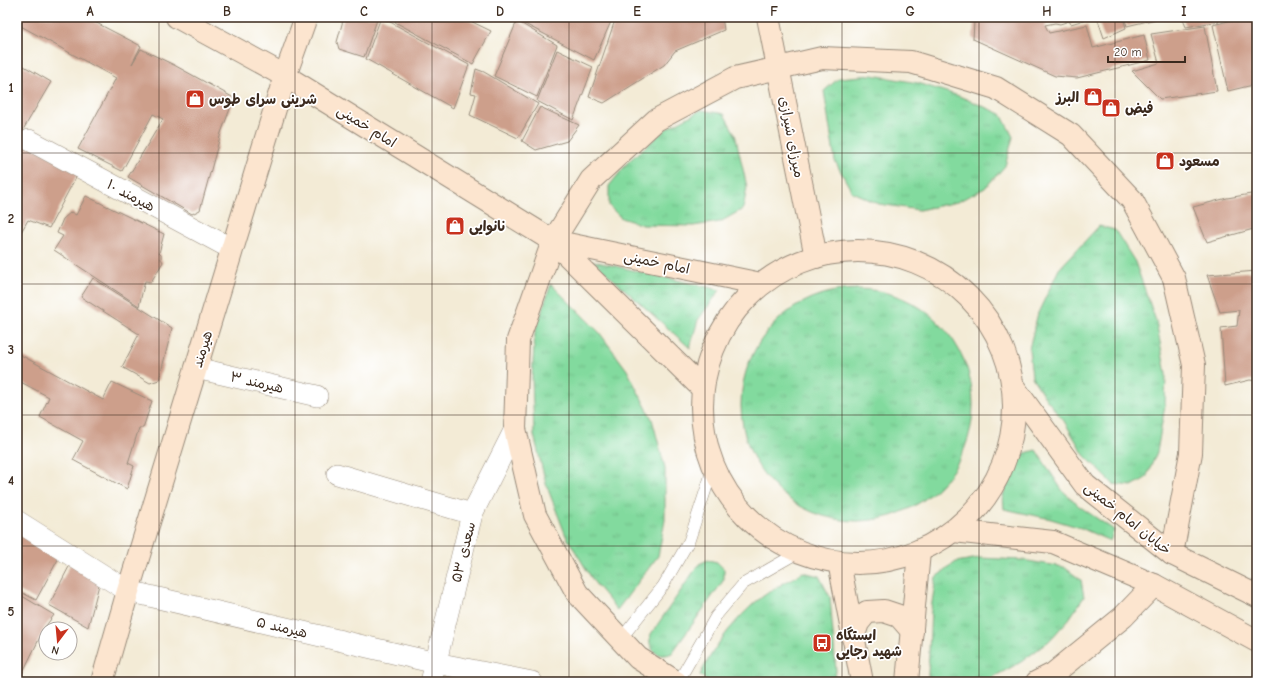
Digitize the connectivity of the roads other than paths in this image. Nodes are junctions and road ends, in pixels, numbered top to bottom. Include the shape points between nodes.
1 (177, 17) edge
2 (306, 17) edge
3 (768, 17) edge
4 (779, 68) junction
5 (285, 76) junction
6 (29, 140) dead end
7 (553, 241) junction
8 (232, 249) junction
9 (816, 257) junction
10 (761, 284) junction
11 (196, 368) junction
12 (1013, 386) junction
13 (702, 388) junction
14 (317, 396) dead end
15 (515, 429) junction
16 (713, 468) junction
17 (337, 474) dead end
18 (472, 514) junction
19 (17, 521) edge
20 (954, 531) junction
21 (799, 552) junction
22 (919, 552) junction
23 (1172, 554) junction
24 (839, 562) junction
25 (1154, 585) junction
26 (128, 591) junction
27 (1257, 596) edge
28 (912, 631) junction
29 (853, 638) junction
30 (620, 640) junction
31 (1257, 641) edge
32 (433, 672) edge
33 (102, 682) edge
34 (532, 682) edge
35 (677, 682) edge
36 (862, 682) edge
37 (907, 682) edge
38 (1037, 682) edge

1 - 5 main road, امام خمینی
2 - 5 main road, هیرمند
3 - 4 main road, میرزای شیرازی
4 - 7 main road via 735,78 656,120 591,180
4 - 9 main road, میرزای شیرازی
4 - 23 main road via 822,58 910,62 996,88 1071,135 1132,200 1174,278 1194,365 1191,454
5 - 7 main road, امام خمینی
5 - 8 main road, هیرمند
6 - 8 street, هیرمند ۱۰
7 - 10 main road, امام خمینی
7 - 13 main road, امام خمینی
7 - 15 main road via 518,340
8 - 11 main road, هیرمند
9 - 10 main road via 787,268
9 - 12 main road via 850,251 884,254 917,263 952,283 981,312 999,341
10 - 13 main road via 733,313 712,348
11 - 14 street, هیرمند ۳
11 - 26 main road, هیرمند
12 - 20 main road via 1014,427 1003,467 983,502
12 - 23 main road, خیابان امام خمینی via 1085,485
13 - 16 main road via 702,429
15 - 18 street, سعدی ۵۳
15 - 30 main road via 535,515 577,593
16 - 21 main road via 734,503 763,532
16 - 30 lane via 689,541 663,586
17 - 18 street
18 - 32 street, سعدی ۵۳
19 - 26 street, هیرمند ۵
20 - 22 main road
20 - 25 main road via 1053,542
21 - 24 main road
21 - 35 lane via 743,584 716,616
22 - 24 main road via 880,562
22 - 28 main road
23 - 27 main road, خیابان امام خمینی
24 - 29 main road
25 - 31 main road
25 - 38 main road via 1123,617 1053,674
26 - 32 street, هیرمند ۵
26 - 33 main road, هیرمند
28 - 29 main road via 899,616 884,611 867,612 858,623
28 - 37 main road
29 - 36 main road
30 - 35 main road via 638,658
32 - 34 street, هیرمند ۵

